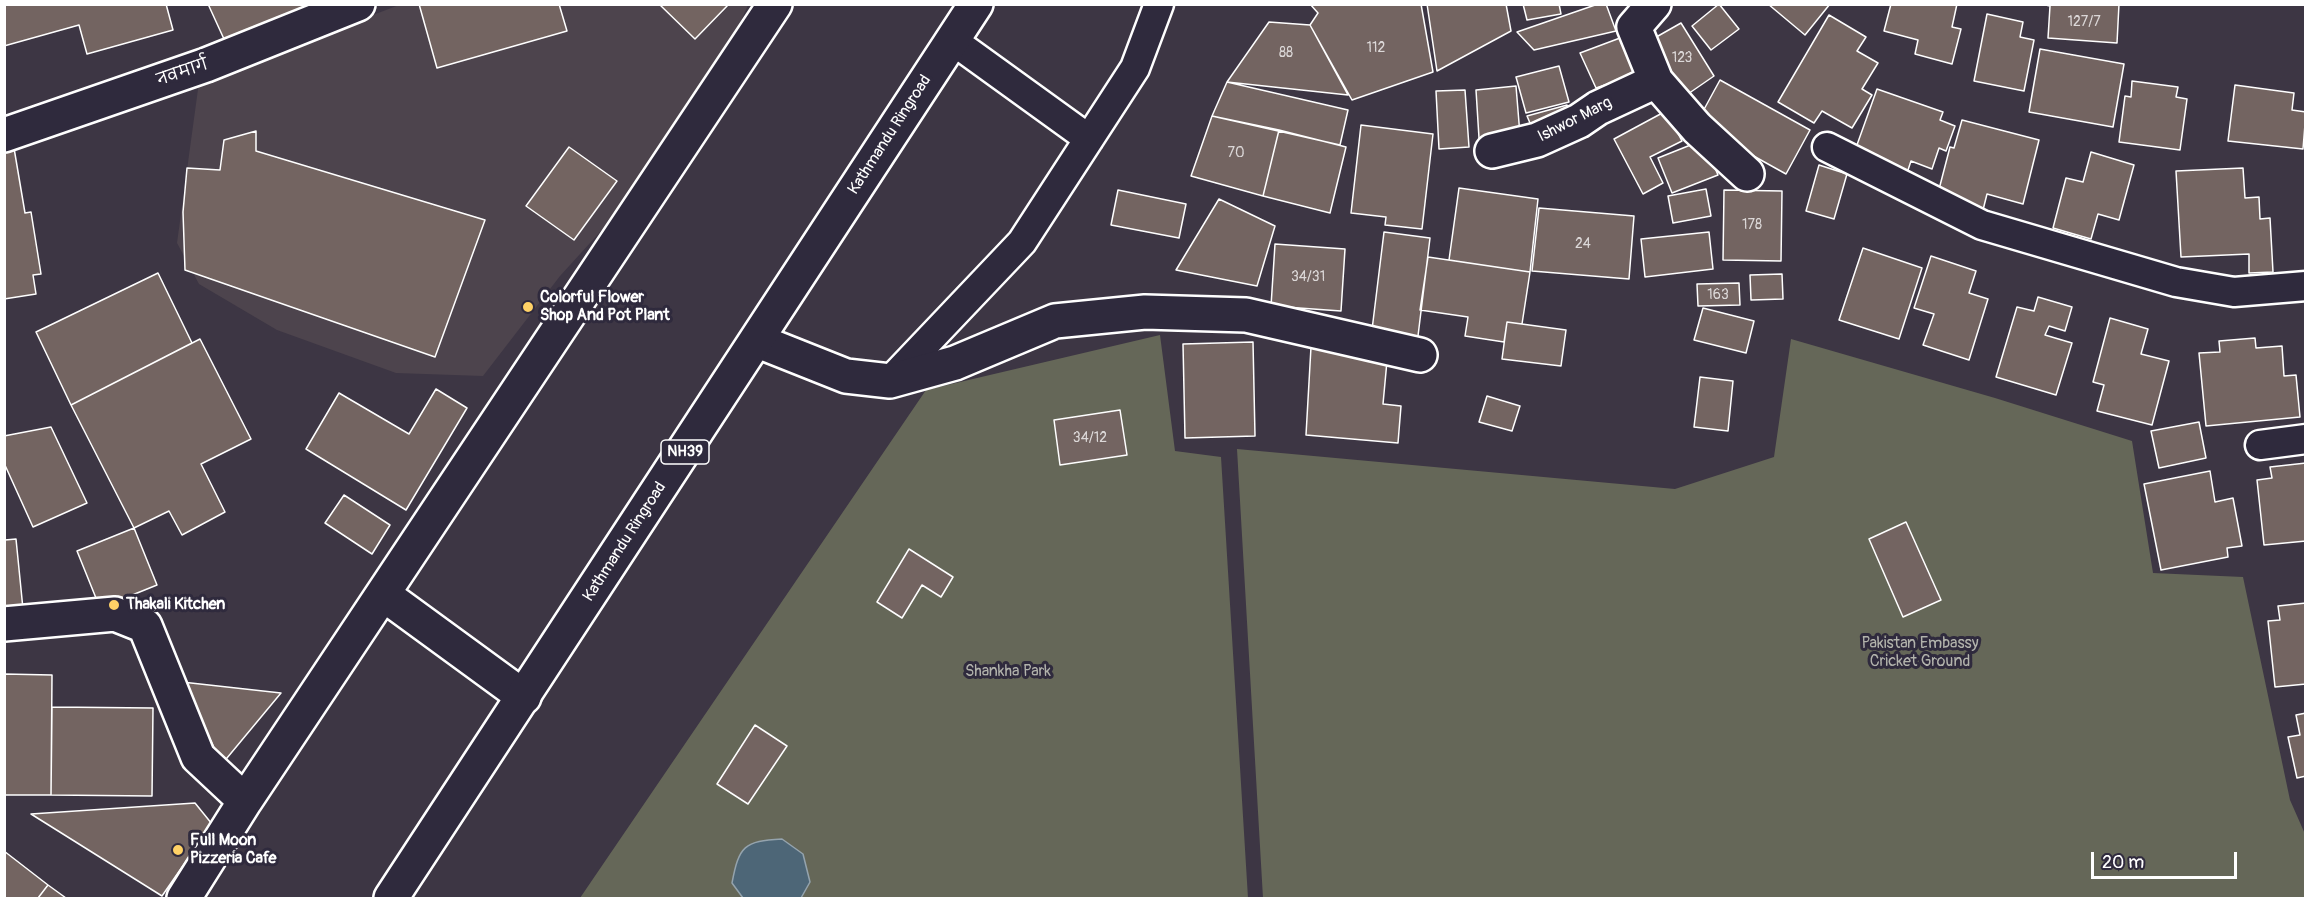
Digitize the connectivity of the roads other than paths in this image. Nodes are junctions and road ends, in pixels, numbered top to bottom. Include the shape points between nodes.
1 (358, 4) edge
2 (775, 4) edge
3 (976, 4) edge
4 (1159, 4) edge
5 (1654, 4) edge
6 (952, 40) junction
7 (1656, 81) junction
8 (4, 135) edge
9 (1089, 139) junction
10 (1827, 147) dead end
11 (1492, 151) dead end
12 (1747, 174) dead end
13 (2306, 286) edge
14 (758, 341) junction
15 (1420, 356) dead end
16 (890, 381) junction
17 (2306, 439) edge
18 (2260, 445) dead end
19 (383, 594) junction
20 (4, 624) edge
21 (524, 697) junction
22 (245, 801) junction
23 (183, 898) edge
24 (391, 898) edge

1 - 8 main road, नवमार्ग via 206,65
2 - 19 main road
3 - 6 main road, Kathmandu Ringroad / NH39
4 - 9 lane via 1135,68
5 - 7 main road via 1634,27
6 - 9 lane
6 - 14 main road, Kathmandu Ringroad / NH39
7 - 11 main road, Ishwor Marg via 1537,140
7 - 12 main road via 1697,128
9 - 16 lane via 1022,242
10 - 13 lane via 1982,225 2176,282 2234,292
14 - 16 main road via 846,376
14 - 21 main road, Kathmandu Ringroad / NH39
15 - 16 main road via 1245,315 1145,312 1055,321 955,363
17 - 18 lane
19 - 21 main road
19 - 22 main road
20 - 22 main road via 115,614 145,626 198,757
21 - 24 main road, Kathmandu Ringroad / NH39
22 - 23 main road

